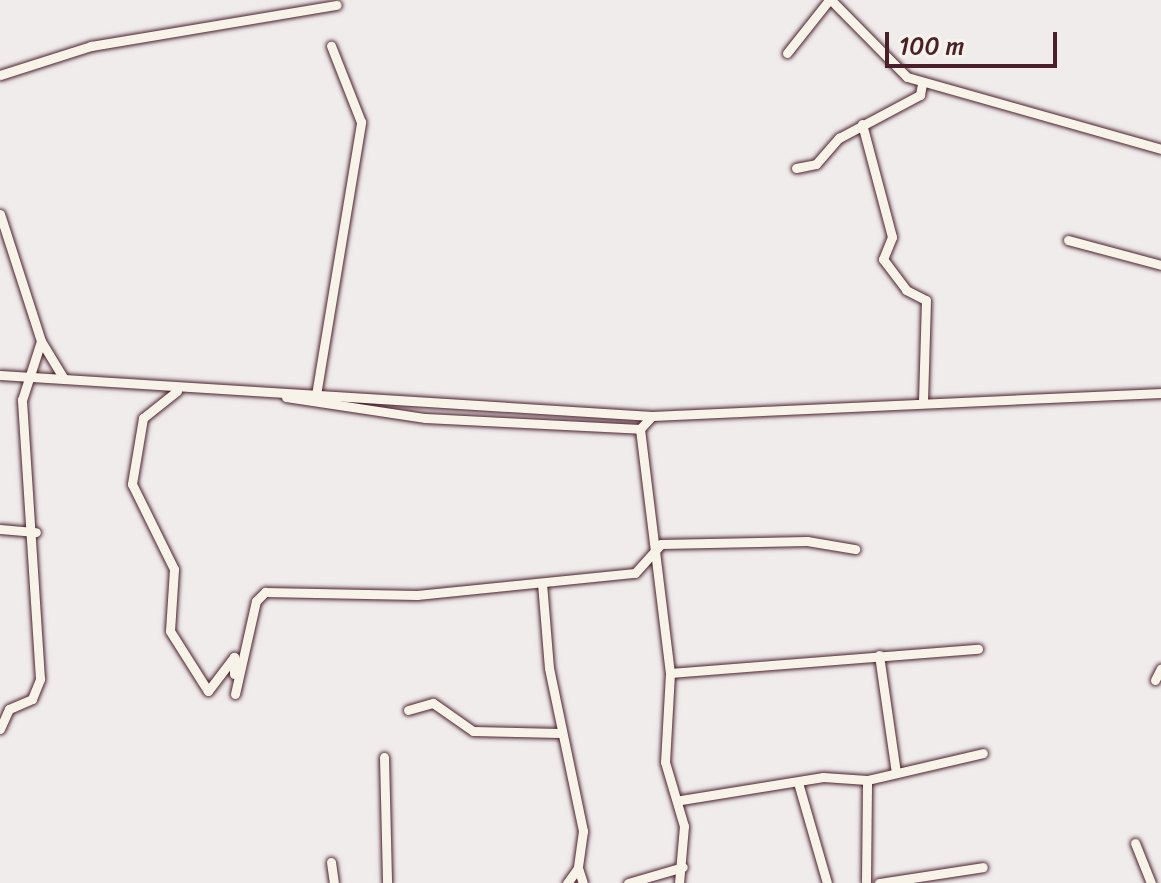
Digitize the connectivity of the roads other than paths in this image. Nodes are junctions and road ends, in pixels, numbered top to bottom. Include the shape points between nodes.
1 (830, 0) edge
2 (337, 5) dead end
3 (331, 46) dead end
4 (787, 53) dead end
5 (0, 75) edge
6 (922, 84) junction
7 (862, 124) junction
8 (1161, 149) edge
9 (796, 168) dead end
10 (0, 214) edge
11 (1068, 240) dead end
12 (1161, 265) edge
13 (41, 341) junction
14 (0, 375) edge
15 (27, 378) junction
16 (64, 379) junction
17 (177, 391) junction
18 (1161, 393) edge
19 (281, 395) junction
20 (316, 395) junction
21 (923, 401) junction
22 (652, 416) junction
23 (640, 429) junction
24 (0, 529) edge
25 (36, 532) junction
26 (855, 549) dead end
27 (651, 561) junction
28 (542, 583) junction
29 (978, 649) dead end
30 (879, 655) junction
31 (1161, 668) edge
32 (670, 673) junction
33 (1155, 680) dead end
34 (408, 710) dead end
35 (0, 729) edge
36 (560, 733) junction
37 (983, 753) dead end
38 (384, 757) dead end
39 (896, 773) junction
40 (867, 780) junction
41 (799, 786) junction
42 (681, 800) junction
43 (1135, 843) dead end
44 (331, 862) dead end
45 (683, 867) junction
46 (983, 867) dead end
47 (578, 868) junction
48 (868, 882) edge
49 (334, 883) edge
50 (387, 883) edge
51 (567, 883) edge
52 (583, 883) edge
53 (628, 883) edge
54 (679, 883) edge
55 (827, 883) edge
56 (852, 883) edge
57 (879, 883) edge
58 (1151, 883) edge

1 - 4 street
1 - 6 street via 907,77
2 - 5 street via 91,46
3 - 20 street via 361,122
6 - 7 street via 920,95
6 - 8 street via 991,106 1083,122
7 - 9 street via 816,164
7 - 21 street via 892,237 883,259 906,290 926,300
10 - 13 street
11 - 12 street
13 - 15 street
13 - 16 street
14 - 15 street
15 - 16 street
15 - 25 street via 22,400
16 - 17 street
17 - 19 street
17 - 28 street via 143,418 129,468 174,569 170,631 208,691 234,657 235,694 256,601 265,592 417,595
18 - 21 street
19 - 20 street
19 - 23 street via 310,406 425,418
20 - 22 street
21 - 22 street
22 - 23 street
23 - 27 street
24 - 25 street
25 - 35 street via 40,679 32,699 9,709
26 - 27 street via 807,541 661,544
27 - 28 street via 635,573
27 - 32 street
28 - 36 street
29 - 30 street
30 - 32 street
30 - 39 street
31 - 33 street
32 - 42 street via 665,762
34 - 36 street via 433,703 473,731
36 - 47 street via 583,831
37 - 39 street
38 - 50 street
39 - 40 street
40 - 41 street via 823,777
40 - 48 street
41 - 42 street via 731,787
41 - 55 street
42 - 45 street
43 - 58 street
44 - 49 street
45 - 53 street
45 - 54 street
46 - 57 street
47 - 51 street
47 - 52 street
48 - 56 street

